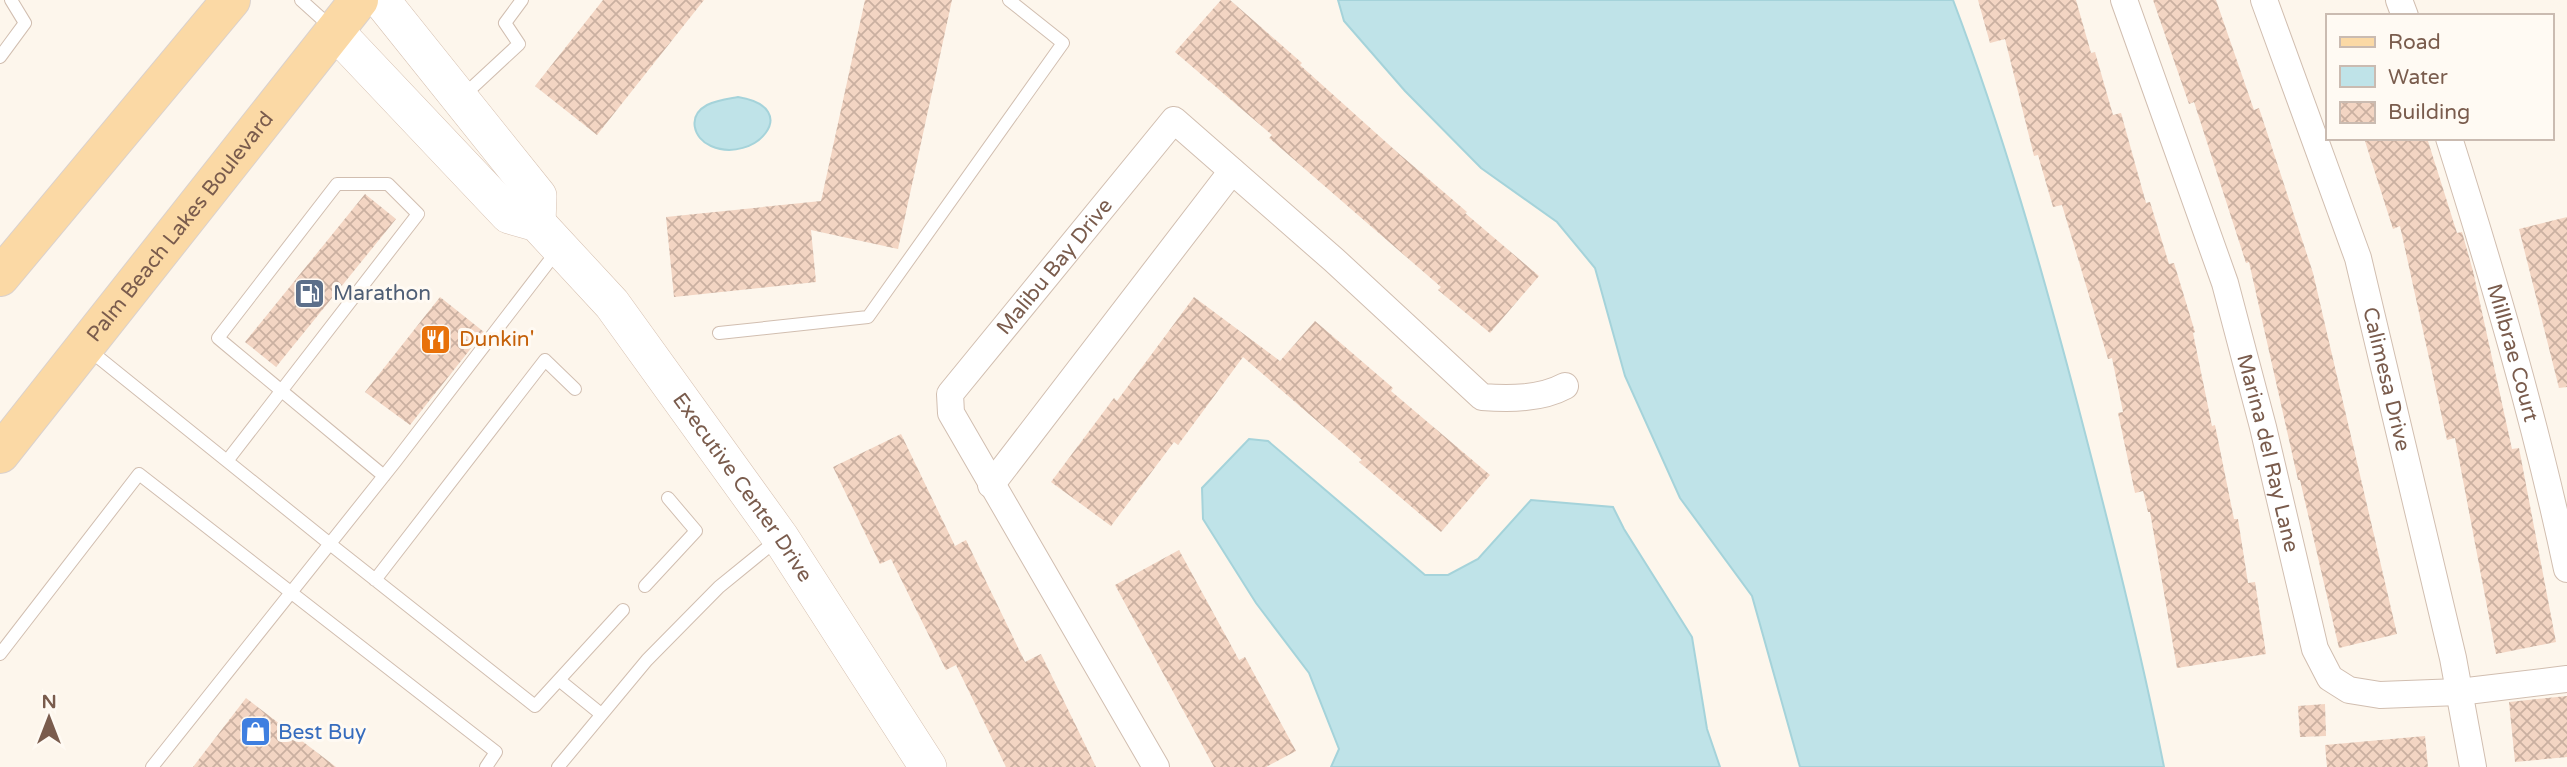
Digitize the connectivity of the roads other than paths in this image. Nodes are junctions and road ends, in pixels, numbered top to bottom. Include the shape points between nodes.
1 (11, 0) edge
2 (231, 0) edge
3 (301, 0) edge
4 (359, 0) edge
5 (381, 0) edge
6 (522, 0) edge
7 (1009, 0) edge
8 (2124, 0) edge
9 (2264, 0) edge
10 (335, 32) junction
11 (0, 57) edge
12 (460, 98) junction
13 (2450, 140) edge
14 (1232, 171) junction
15 (548, 235) junction
16 (0, 276) edge
17 (719, 332) dead end
18 (85, 346) junction
19 (1565, 386) dead end
20 (575, 389) dead end
21 (281, 391) junction
22 (0, 454) edge
23 (227, 461) junction
24 (384, 476) junction
25 (991, 485) junction
26 (668, 498) dead end
27 (780, 537) junction
28 (330, 544) junction
29 (2567, 569) edge
30 (375, 580) junction
31 (645, 586) dead end
32 (292, 592) junction
33 (623, 610) dead end
34 (0, 654) edge
35 (2567, 679) edge
36 (559, 680) junction
37 (2459, 692) junction
38 (601, 714) junction
39 (152, 767) edge
40 (486, 767) edge
41 (558, 767) edge
42 (928, 767) edge
43 (1156, 767) edge
44 (2473, 767) edge

1 - 11 lane via 25,23
2 - 16 main road
3 - 10 lane
4 - 10 main road, Palm Beach Lakes Boulevard
5 - 12 street
6 - 12 lane via 505,23 519,44
7 - 17 lane via 1063,43 868,317
8 - 37 street, Marina del Ray Lane via 2225,283 2315,649 2330,678 2349,690 2380,695
9 - 37 street, Calimesa Drive via 2358,258
10 - 15 street, Executive Center Drive via 509,215
10 - 18 main road, Palm Beach Lakes Boulevard
12 - 15 street via 538,196
13 - 29 street, Millbrae Court via 2493,278
14 - 19 street, Malibu Bay Drive via 1482,397 1551,394
14 - 25 street
14 - 25 street, Malibu Bay Drive via 1174,120 950,394 951,413
15 - 24 lane
15 - 27 street, Executive Center Drive via 612,304
18 - 22 main road, Palm Beach Lakes Boulevard
18 - 23 lane
20 - 30 lane via 545,360
21 - 21 lane via 418,214 388,184 337,184 218,338
21 - 23 lane
21 - 24 lane
23 - 28 lane
24 - 28 lane
25 - 43 street, Malibu Bay Drive
26 - 31 lane via 696,531
27 - 38 lane via 719,587
27 - 42 street, Executive Center Drive
28 - 30 lane
28 - 32 lane
30 - 36 lane via 536,706
32 - 34 lane via 139,474
32 - 39 lane
32 - 40 lane via 496,752
33 - 36 lane
35 - 37 street, Marina del Ray Lane
36 - 38 lane
37 - 44 street, Calimesa Drive
38 - 41 lane

